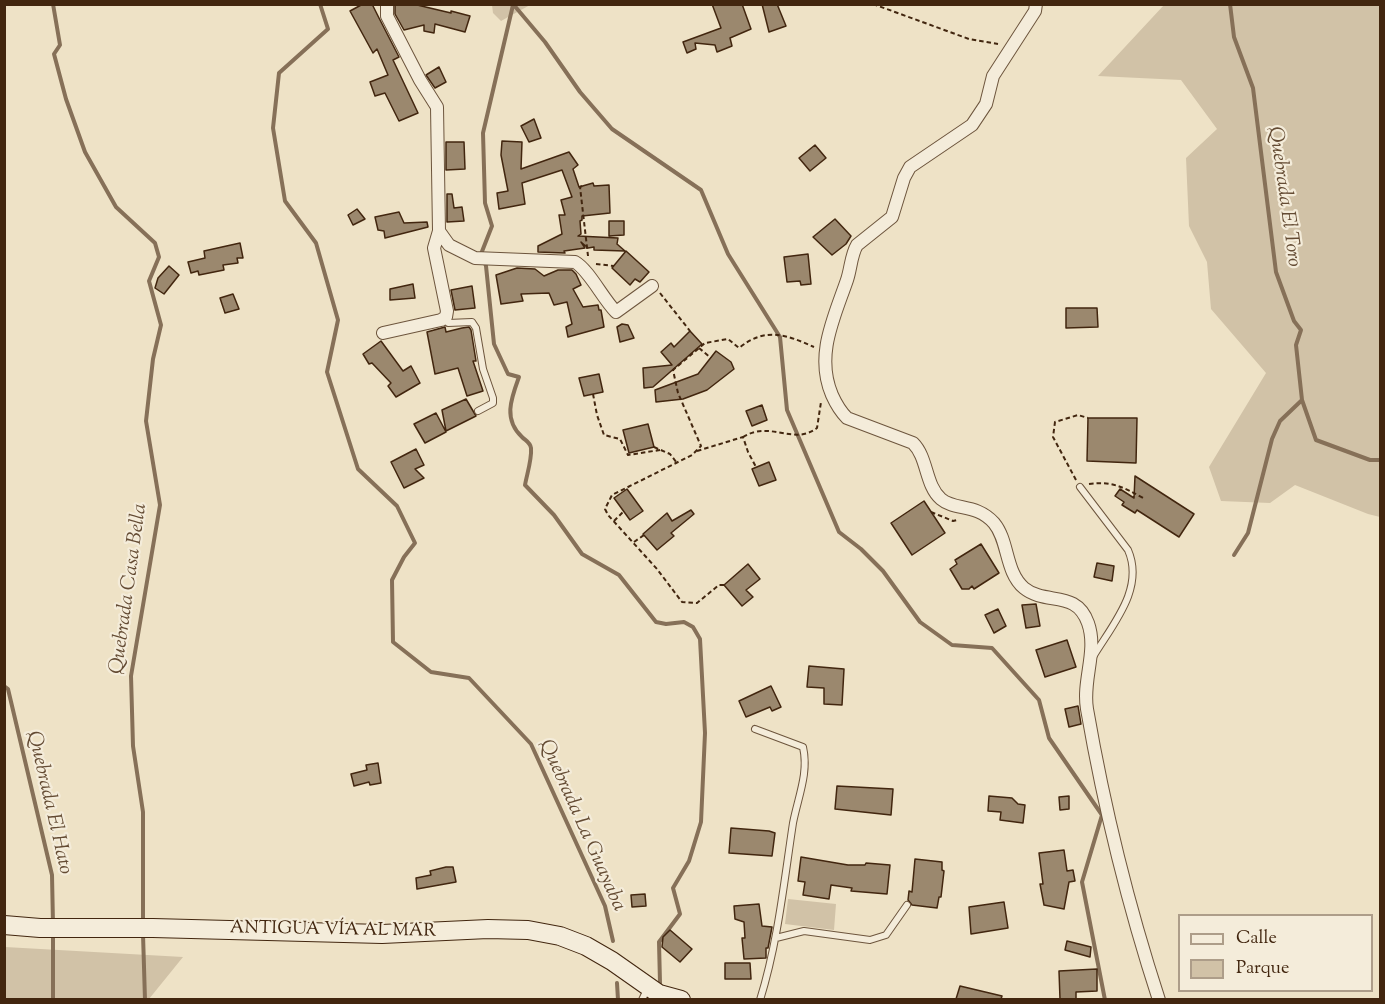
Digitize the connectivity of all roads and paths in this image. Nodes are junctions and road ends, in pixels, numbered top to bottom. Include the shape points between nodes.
1 (387, 4) edge
2 (873, 4) edge
3 (1036, 4) edge
4 (1013, 46) junction
5 (582, 186) dead end
6 (439, 231) junction
7 (588, 263) dead end
8 (652, 286) joint
9 (444, 318) junction
10 (690, 331) dead end
11 (383, 333) dead end
12 (699, 348) junction
13 (824, 352) junction
14 (711, 358) dead end
15 (826, 379) junction
16 (593, 394) dead end
17 (478, 411) dead end
18 (1088, 417) dead end
19 (743, 437) junction
20 (654, 447) dead end
21 (660, 450) junction
22 (696, 451) junction
23 (677, 463) junction
24 (756, 467) dead end
25 (1080, 487) junction
26 (1143, 498) dead end
27 (624, 511) dead end
28 (614, 521) junction
29 (644, 535) dead end
30 (633, 543) junction
31 (724, 585) dead end
32 (1091, 660) junction
33 (755, 729) dead end
34 (907, 905) dead end
35 (4, 925) edge
36 (776, 938) junction
37 (645, 993) edge
38 (681, 999) edge
39 (760, 999) edge
40 (1159, 999) edge

1 - 6 street via 387,16 437,107
2 - 4 path via 969,39
3 - 4 street
4 - 13 street via 993,76 986,104 972,125 910,167 892,217 857,245
5 - 7 path
6 - 8 street via 449,245 475,258 575,262 616,312
6 - 9 street via 435,248 447,311
8 - 10 path
9 - 11 street
9 - 17 lane via 448,323 472,322 476,328 493,403
12 - 13 path via 728,339 739,348 753,336 771,334 795,338
12 - 14 path
12 - 22 path via 673,370 700,446
13 - 15 street
15 - 19 path via 817,428 795,436 763,429
15 - 32 street via 847,418 903,438 920,450 939,497 947,503 973,508 993,522 1025,589 1078,607 1091,635
16 - 21 path via 604,435 620,439 628,455
18 - 25 path via 1078,415 1055,422 1053,437
19 - 22 path
19 - 24 path
20 - 21 path
21 - 23 path
22 - 23 path
23 - 28 path via 612,495 605,509
25 - 26 path via 1105,482
25 - 32 lane via 1128,550 1134,571 1131,593
27 - 28 path
28 - 30 path
29 - 30 path
30 - 31 path via 682,602 697,603
32 - 40 street via 1086,705 1096,761 1134,918
33 - 36 lane via 803,747 805,757
34 - 36 lane via 886,935 870,940 804,931
35 - 37 main road, ANTIGUA VÍA AL MAR via 382,934 528,930 586,946 612,961
36 - 39 lane
37 - 38 main road, ANTIGUA VÍA AL MAR

